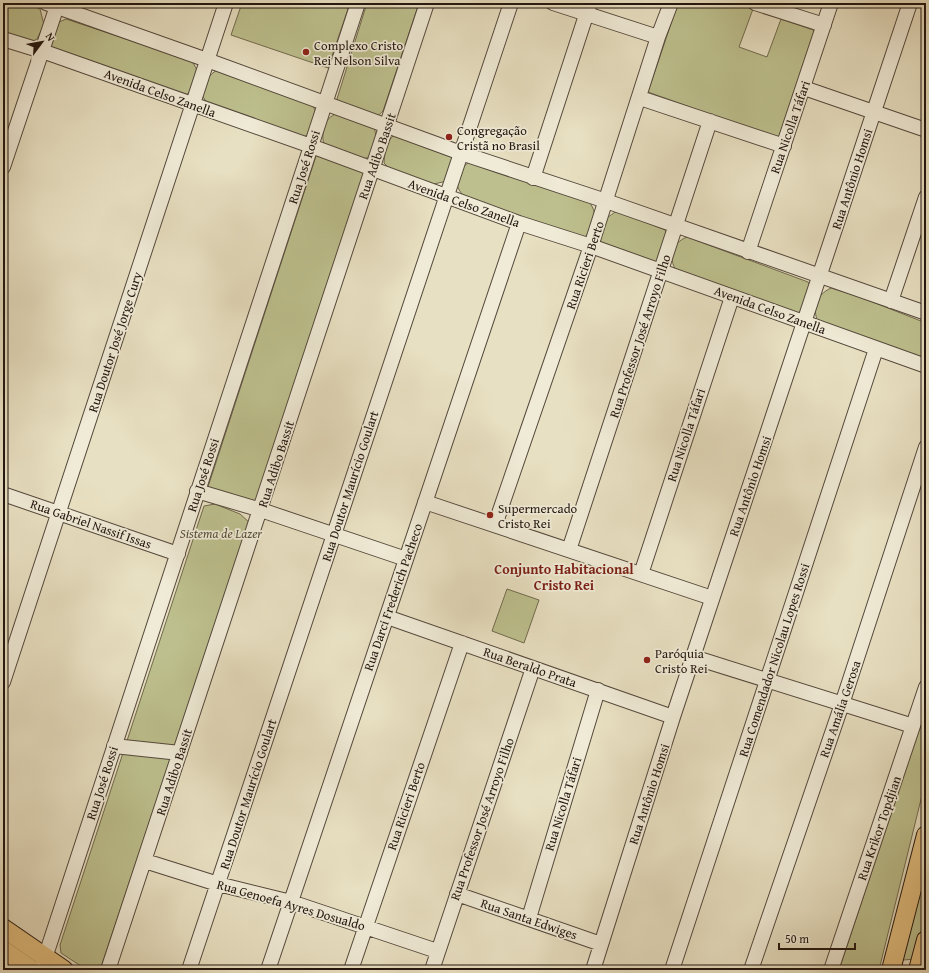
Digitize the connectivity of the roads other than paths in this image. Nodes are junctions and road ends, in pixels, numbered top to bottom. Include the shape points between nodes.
1 (226, 3) edge
2 (358, 3) edge
3 (428, 3) edge
4 (511, 3) edge
5 (553, 3) edge
6 (670, 3) edge
7 (755, 3) edge
8 (831, 3) edge
9 (910, 3) edge
10 (54, 4) edge
11 (588, 8) edge
12 (824, 25) junction
13 (658, 37) junction
14 (3, 39) edge
15 (42, 51) junction
16 (207, 60) junction
17 (804, 88) junction
18 (640, 98) junction
19 (325, 104) junction
20 (193, 105) junction
21 (874, 112) junction
22 (710, 121) junction
23 (387, 127) junction
24 (926, 130) edge
25 (311, 146) junction
26 (784, 146) junction
27 (461, 153) junction
28 (3, 167) edge
29 (373, 169) junction
30 (533, 178) junction
31 (447, 197) junction
32 (926, 197) edge
33 (606, 202) junction
34 (518, 223) junction
35 (676, 226) junction
36 (591, 246) junction
37 (748, 252) junction
38 (661, 271) junction
39 (820, 277) junction
40 (732, 297) junction
41 (891, 301) junction
42 (926, 313) edge
43 (805, 322) junction
44 (876, 349) junction
45 (926, 366) edge
46 (926, 447) edge
47 (197, 491) junction
48 (3, 494) edge
49 (425, 502) junction
50 (260, 510) junction
51 (59, 512) junction
52 (495, 525) junction
53 (334, 535) junction
54 (569, 550) junction
55 (178, 554) junction
56 (406, 559) junction
57 (640, 574) junction
58 (712, 598) junction
59 (387, 616) junction
60 (462, 643) junction
61 (693, 656) junction
62 (533, 668) junction
63 (768, 680) junction
64 (3, 682) edge
65 (926, 687) edge
66 (598, 690) junction
67 (842, 704) junction
68 (674, 717) junction
69 (913, 726) junction
70 (114, 746) junction
71 (180, 753) junction
72 (926, 835) edge
73 (145, 862) junction
74 (218, 884) junction
75 (457, 894) junction
76 (291, 902) junction
77 (529, 918) junction
78 (366, 926) junction
79 (3, 928) edge
80 (926, 940) edge
81 (601, 944) junction
82 (3, 950) edge
83 (438, 951) junction
84 (42, 963) edge
85 (32, 970) edge
86 (64, 970) edge
87 (108, 970) edge
88 (189, 970) edge
89 (268, 970) edge
90 (351, 970) edge
91 (432, 970) edge
92 (593, 970) edge
93 (672, 970) edge
94 (751, 970) edge
95 (831, 970) edge
96 (891, 970) edge
97 (918, 970) edge

1 - 16 street, Rua Doutor José Jorge Cury
2 - 19 street, Rua José Rossi
3 - 23 street, Rua Adibo Bassit
4 - 27 street, Rua Doutor Maurício Goulart
5 - 11 street
6 - 13 street, Rua Ricieri Berto
7 - 12 street
8 - 12 street, Rua Nicolla Táfari
9 - 21 street, Rua Antônio Homsi
10 - 15 street
10 - 16 street
11 - 13 street
11 - 30 street
12 - 17 street, Rua Nicolla Táfari
13 - 18 street, Rua Ricieri Berto
14 - 15 street, Avenida Celso Zanella
15 - 20 street, Avenida Celso Zanella
15 - 28 street
16 - 19 street
16 - 20 street, Rua Doutor José Jorge Cury
17 - 21 street
17 - 26 street, Rua Nicolla Táfari
18 - 22 street
18 - 33 street, Rua Ricieri Berto
19 - 23 street
19 - 25 street, Rua José Rossi
20 - 25 street, Avenida Celso Zanella
20 - 51 street, Rua Doutor José Jorge Cury
21 - 24 street
21 - 39 street, Rua Antônio Homsi
22 - 26 street
22 - 35 street, Rua Professor José Arroyo Filho
23 - 27 street
23 - 29 street, Rua Adibo Bassit
25 - 29 street, Avenida Celso Zanella
25 - 47 street, Rua José Rossi
26 - 37 street, Rua Nicolla Táfari
27 - 30 street
27 - 31 street, Rua Doutor Maurício Goulart
29 - 31 street, Avenida Celso Zanella
29 - 50 street, Rua Adibo Bassit
30 - 33 street
31 - 34 street, Avenida Celso Zanella
31 - 53 street, Rua Doutor Maurício Goulart
32 - 41 street
33 - 35 street
33 - 36 street, Rua Ricieri Berto
34 - 36 street, Avenida Celso Zanella
34 - 49 street, Rua Darci Frederich Pacheco
35 - 37 street
35 - 38 street, Rua Professor José Arroyo Filho
36 - 38 street, Avenida Celso Zanella
36 - 52 street, Rua Ricieri Berto
37 - 39 street
38 - 40 street, Avenida Celso Zanella
38 - 54 street, Rua Professor José Arroyo Filho
39 - 41 street
39 - 43 street, Rua Antônio Homsi
40 - 43 street, Avenida Celso Zanella
40 - 57 street, Rua Nicolla Táfari
41 - 42 street
43 - 44 street, Avenida Celso Zanella
43 - 58 street, Rua Antônio Homsi
44 - 45 street, Avenida Celso Zanella
44 - 63 street, Rua Comendador Nicolau Lopes Rossi
46 - 67 street, Rua Amália Gerosa
47 - 50 street
47 - 55 street, Rua José Rossi
48 - 51 street, Rua Gabriel Nassif Issas
49 - 52 street
49 - 56 street, Rua Darci Frederich Pacheco
50 - 53 street
50 - 71 street, Rua Adibo Bassit
51 - 55 street, Rua Gabriel Nassif Issas
51 - 64 street, Rua Doutor José Jorge Cury
52 - 54 street
53 - 56 street
53 - 74 street, Rua Doutor Maurício Goulart
54 - 57 street
55 - 70 street, Rua José Rossi
56 - 59 street, Rua Darci Frederich Pacheco
57 - 58 street
58 - 61 street, Rua Antônio Homsi
59 - 60 street, Rua Beraldo Prata
59 - 76 street, Rua Darci Frederich Pacheco
60 - 62 street, Rua Beraldo Prata
60 - 78 street, Rua Ricieri Berto
61 - 63 street
61 - 68 street, Rua Antônio Homsi
62 - 66 street, Rua Beraldo Prata
62 - 75 street, Rua Professor José Arroyo Filho
63 - 67 street
63 - 93 street, Rua Comendador Nicolau Lopes Rossi
65 - 69 street, Rua Krikor Topdjian
66 - 68 street, Rua Beraldo Prata
66 - 77 street, Rua Nicolla Táfari
67 - 69 street
67 - 94 street, Rua Amália Gerosa
68 - 81 street, Rua Antônio Homsi
69 - 95 street, Rua Krikor Topdjian
70 - 71 street
70 - 84 street, Rua José Rossi
71 - 73 street, Rua Adibo Bassit
72 - 96 main road
73 - 74 street, Rua Genoefa Ayres Dosualdo
73 - 87 street, Rua Adibo Bassit
74 - 76 street, Rua Genoefa Ayres Dosualdo
74 - 88 street, Rua Doutor Maurício Goulart
75 - 77 street, Rua Santa Edwiges
75 - 83 street, Rua Professor José Arroyo Filho
76 - 78 street, Rua Genoefa Ayres Dosualdo
76 - 89 street, Rua Darci Frederich Pacheco
77 - 81 street, Rua Santa Edwiges
78 - 83 street, Rua Genoefa Ayres Dosualdo
78 - 90 street, Rua Ricieri Berto
79 - 84 main road
80 - 97 main road
81 - 92 street, Rua Antônio Homsi
82 - 85 main road
83 - 91 street, Rua Professor José Arroyo Filho
84 - 86 main road

